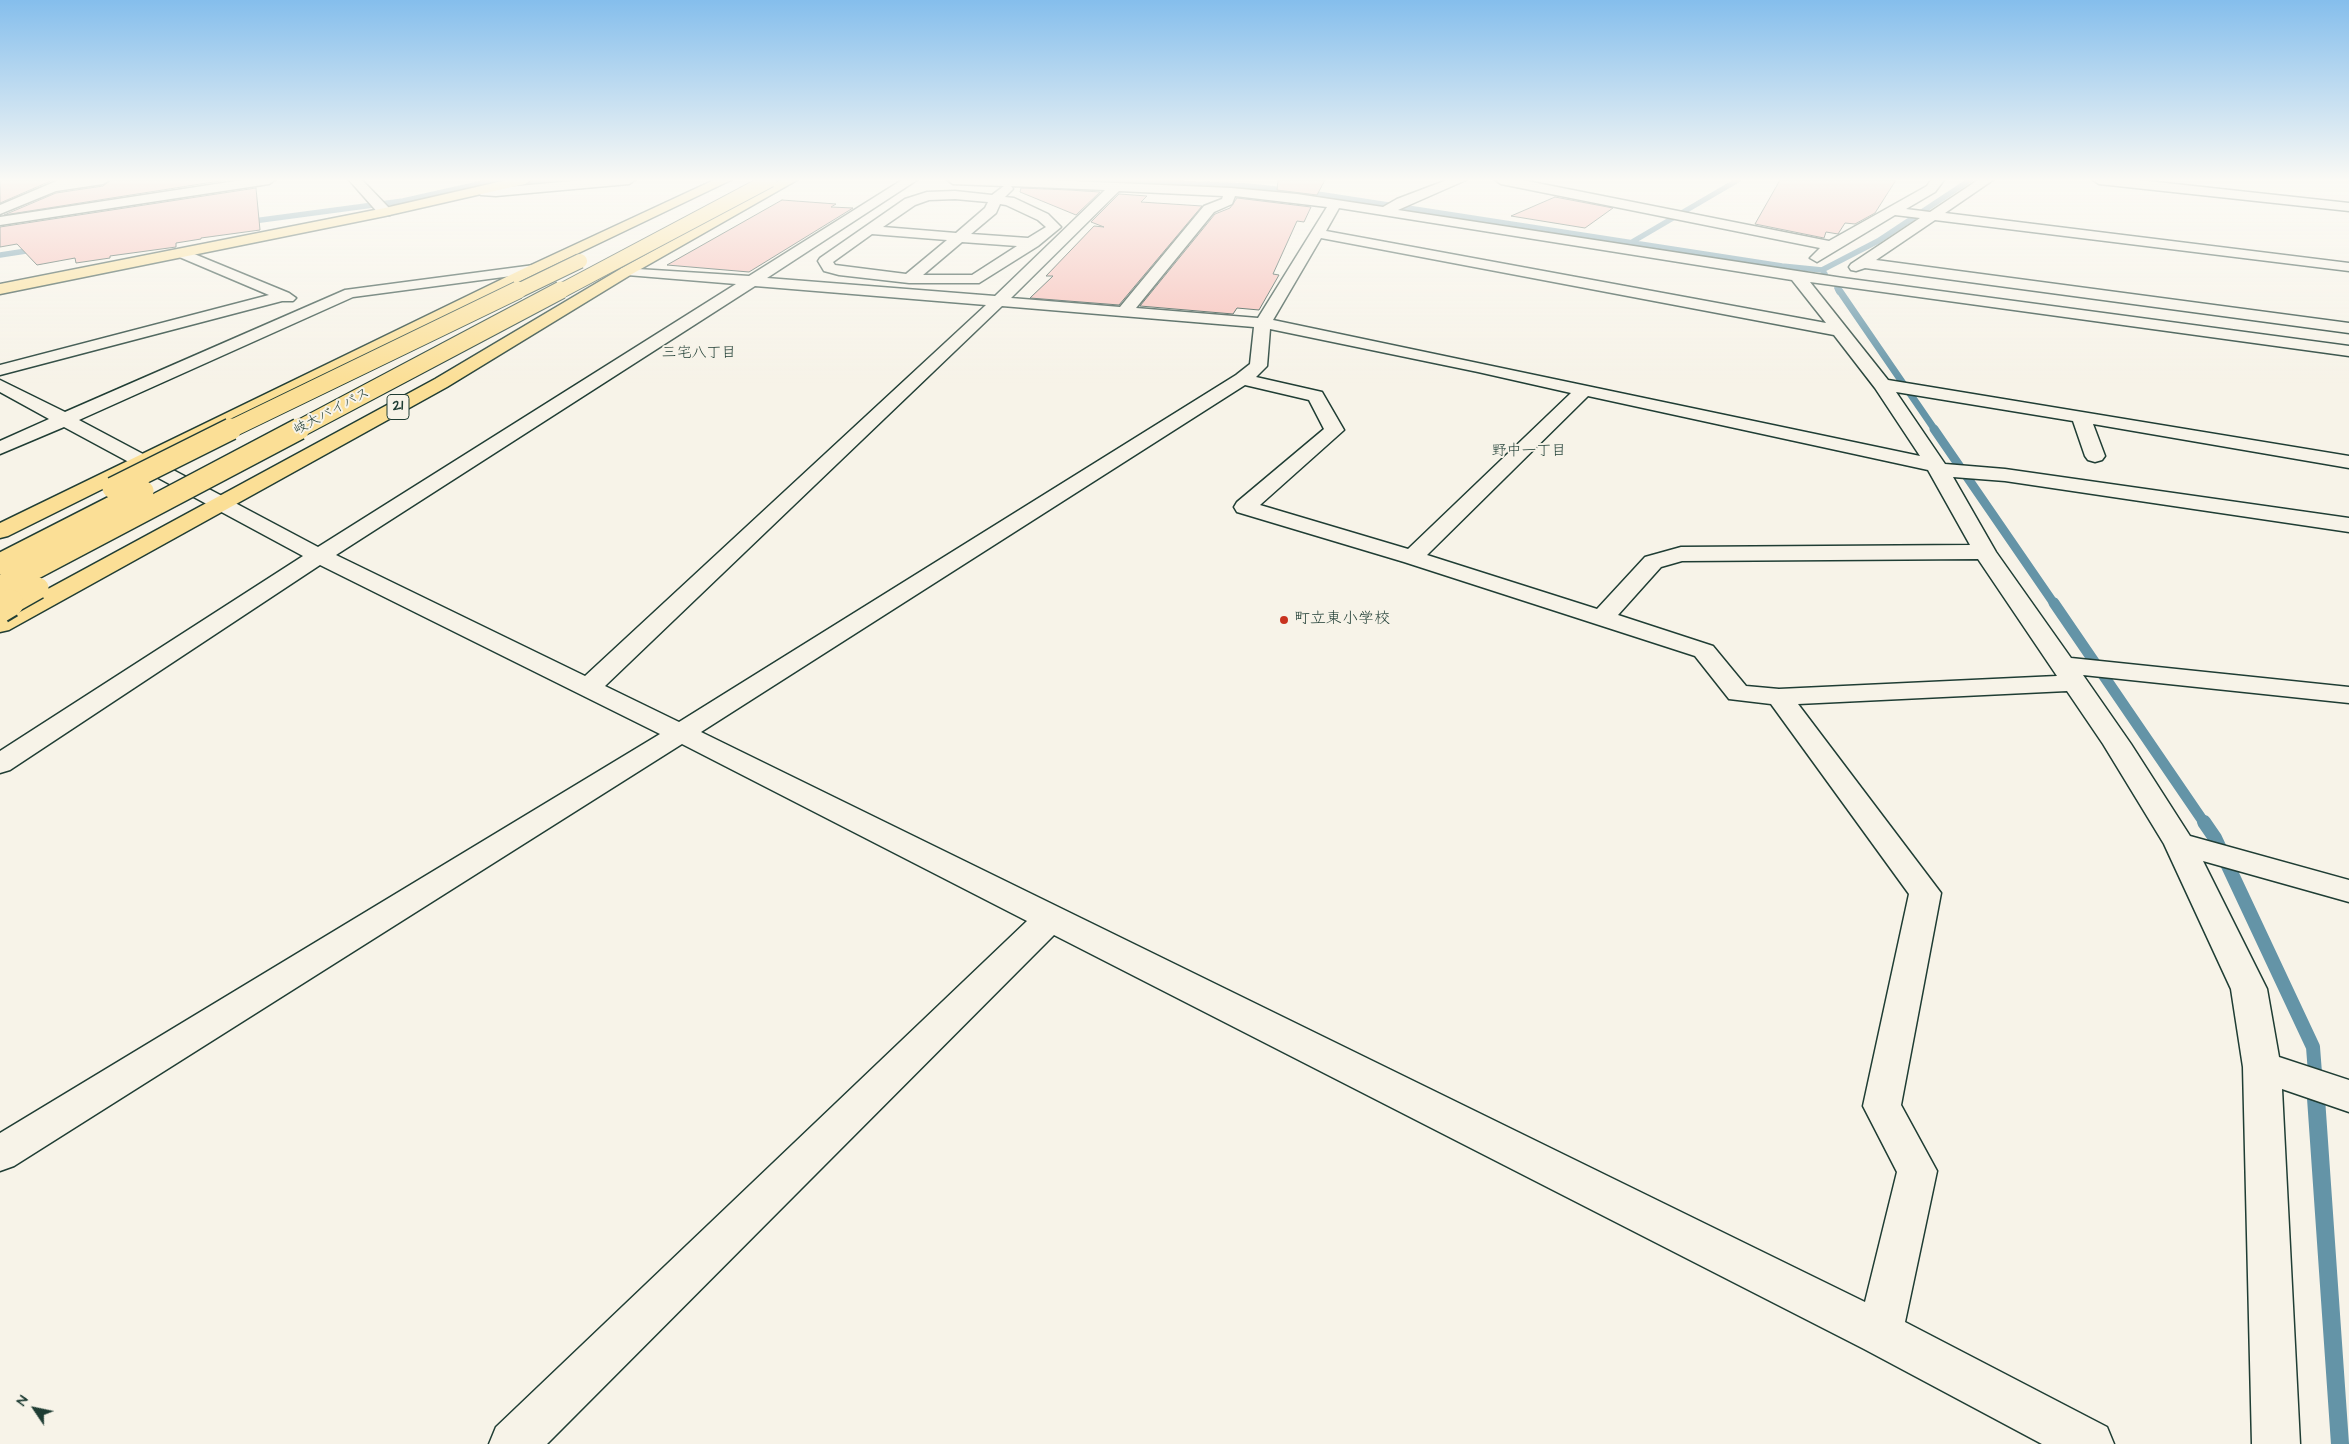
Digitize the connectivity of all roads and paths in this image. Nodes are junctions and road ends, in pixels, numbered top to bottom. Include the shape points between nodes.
1 (206, 247) edge
2 (579, 247) edge
3 (611, 247) edge
4 (616, 247) edge
5 (654, 247) edge
6 (659, 247) edge
7 (804, 247) edge
8 (844, 247) edge
9 (949, 247) edge
10 (1026, 247) edge
11 (1054, 247) edge
12 (1177, 247) edge
13 (1308, 247) edge
14 (1394, 247) edge
15 (1650, 247) edge
16 (1830, 247) edge
17 (1885, 247) edge
18 (2188, 247) edge
19 (182, 253) junction
20 (1862, 263) junction
21 (2349, 267) edge
22 (619, 268) junction
23 (534, 269) junction
24 (1804, 271) junction
25 (909, 278) junction
26 (749, 282) junction
27 (1844, 283) junction
28 (0, 289) edge
29 (284, 296) junction
30 (997, 303) junction
31 (312, 309) junction
32 (1123, 313) junction
33 (1263, 323) junction
34 (2349, 328) edge
35 (1840, 331) junction
36 (2349, 351) edge
37 (0, 370) edge
38 (1242, 380) junction
39 (0, 385) edge
40 (1887, 386) junction
41 (1584, 390) junction
42 (2081, 418) junction
43 (64, 420) junction
44 (0, 448) edge
45 (2095, 456) dead end
46 (142, 462) junction
47 (2349, 462) edge
48 (1950, 470) junction
49 (219, 504) junction
50 (2349, 525) edge
51 (0, 531) edge
52 (0, 545) edge
53 (1985, 552) junction
54 (319, 556) junction
55 (1412, 557) junction
56 (0, 564) edge
57 (0, 587) edge
58 (0, 609) edge
59 (1603, 618) junction
60 (0, 625) edge
61 (2074, 672) junction
62 (588, 687) junction
63 (2349, 695) edge
64 (1779, 697) junction
65 (680, 733) junction
66 (0, 764) edge
67 (2190, 847) junction
68 (2349, 891) edge
69 (1051, 918) junction
70 (2278, 1072) junction
71 (2344, 1094) edge
72 (0, 1154) edge
73 (1880, 1333) junction
74 (513, 1444) edge
75 (2090, 1444) edge
76 (2276, 1444) edge

1 - 19 main road
2 - 23 main road
3 - 52 main road, bridge via 311,389
4 - 56 main road, 岐大バイパス, bridge
5 - 22 main road, 岐大バイパス / 21, bridge
6 - 22 main road, 21
7 - 26 street
8 - 25 street via 825,261 829,268
9 - 25 street
10 - 25 street via 974,280
11 - 30 street
12 - 32 street
13 - 33 street
14 - 35 street
15 - 24 street
16 - 24 street
17 - 20 street
18 - 21 street
19 - 28 main road
19 - 29 street
20 - 27 street via 1849,272
20 - 34 street
22 - 26 street
22 - 49 main road, 21 via 441,383
22 - 57 main road, 岐大バイパス / 21, bridge
22 - 58 main road, 21, bridge
23 - 31 street via 350,293
23 - 46 main road
24 - 27 street
24 - 35 street
26 - 30 street
26 - 54 street
27 - 36 street
29 - 31 street
29 - 37 street
30 - 32 street
30 - 62 street
31 - 43 street
32 - 33 street
33 - 38 street via 1258,366
33 - 41 street
35 - 40 street
38 - 55 street via 1316,396 1334,430 1245,508
38 - 65 street
39 - 43 street
40 - 42 street
40 - 48 street
41 - 48 street
41 - 55 street
42 - 45 street
42 - 47 street
43 - 44 street
43 - 46 street
46 - 49 street
46 - 51 main road
48 - 50 street
48 - 53 street
49 - 54 street
49 - 60 main road, 21
53 - 59 street via 1681,554 1653,562
53 - 61 street
54 - 62 street
54 - 66 street
55 - 59 street
59 - 64 street via 1704,651 1738,693
61 - 63 street via 2111,670
61 - 64 street
61 - 67 street via 2117,744
62 - 65 street
64 - 73 street via 1925,893 1882,1106 1917,1171
65 - 69 street
65 - 72 street
67 - 68 street
67 - 70 street via 2249,989
69 - 73 street
69 - 74 street
70 - 71 street
70 - 76 street
73 - 75 street

